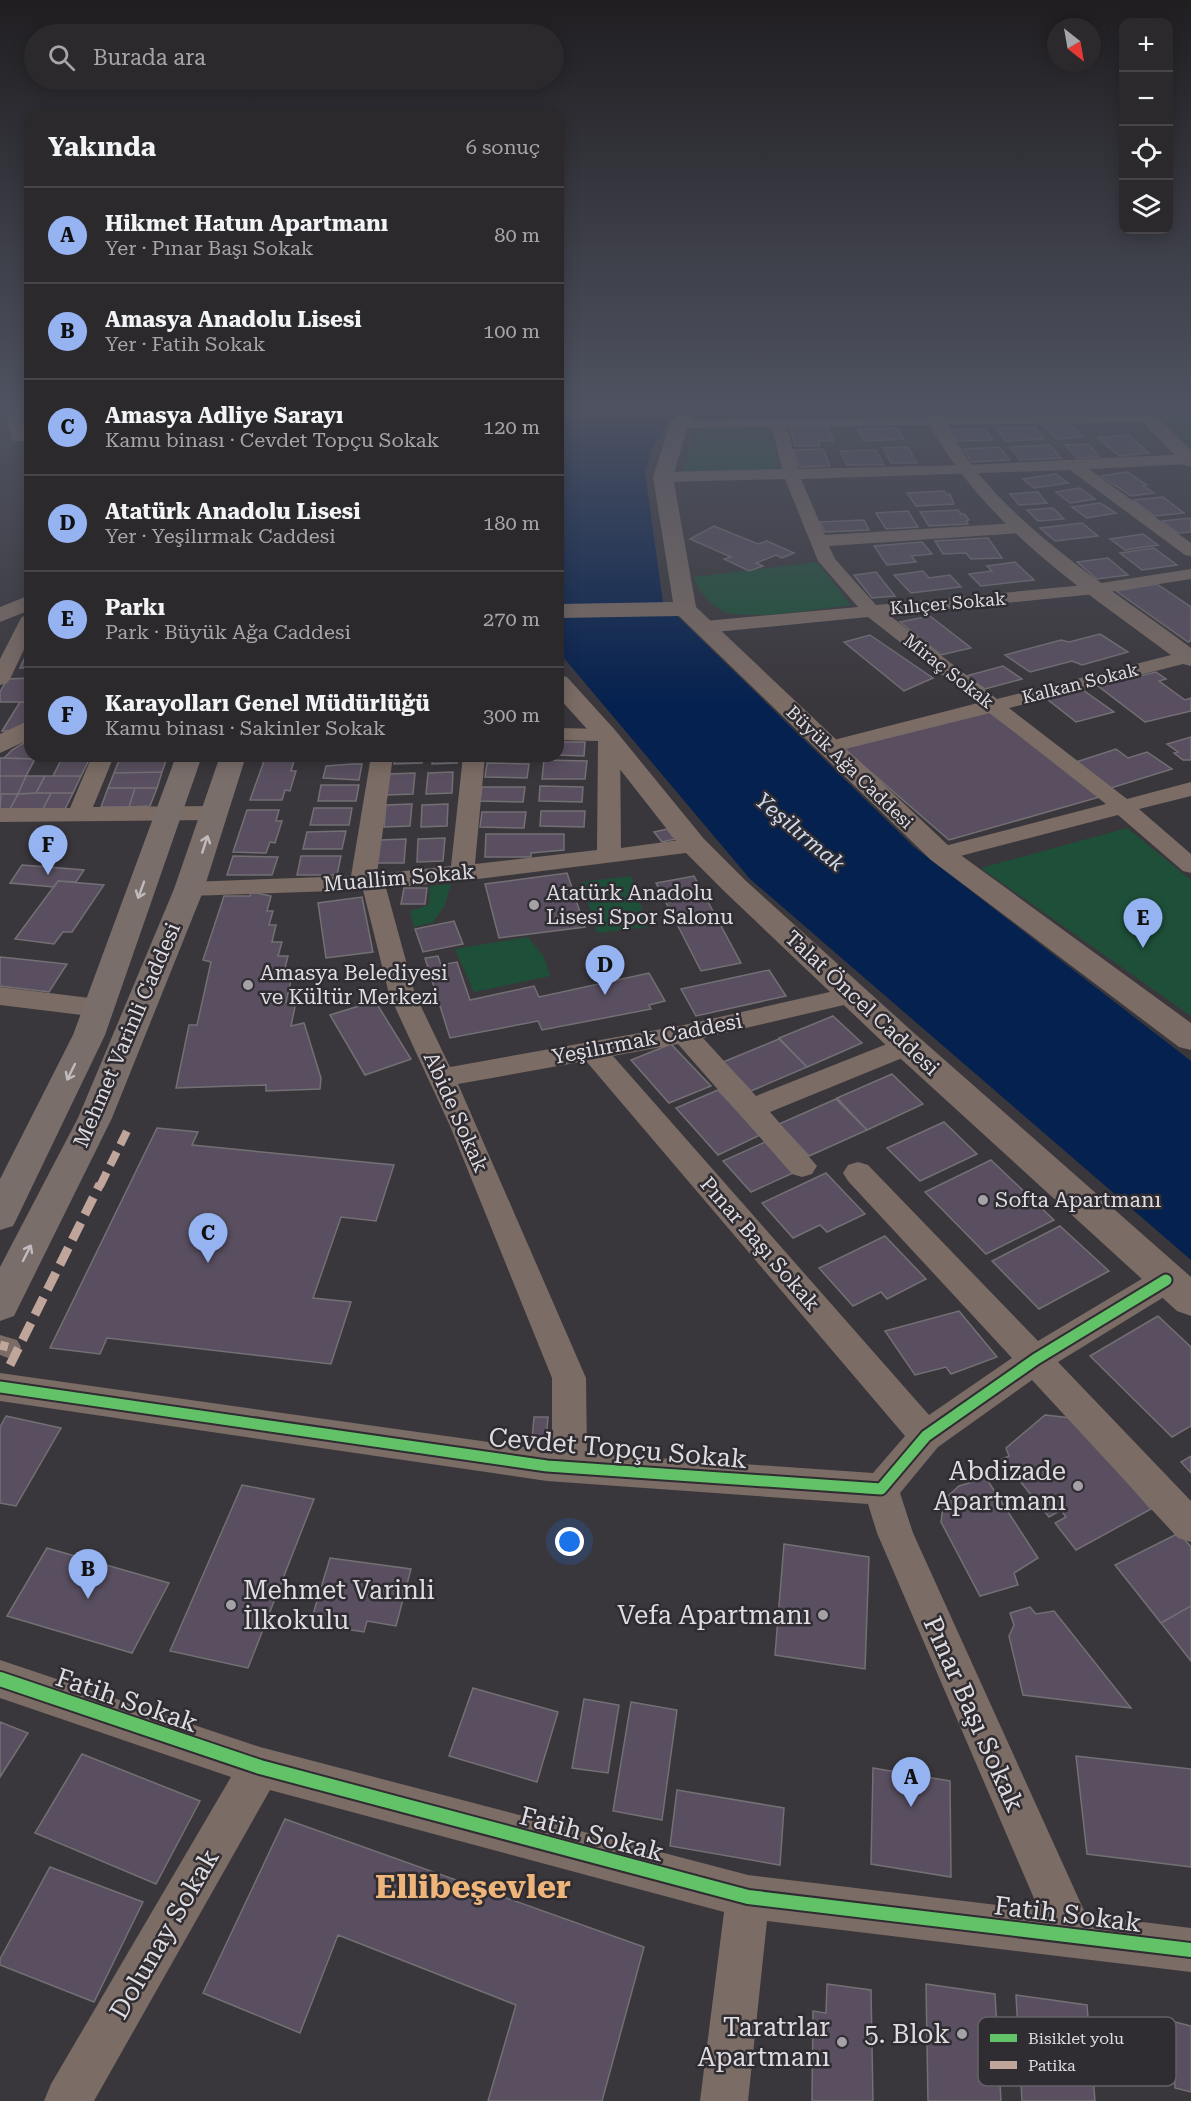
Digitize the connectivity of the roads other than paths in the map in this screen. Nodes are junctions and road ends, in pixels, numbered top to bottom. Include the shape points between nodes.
1 (667, 508) edge
2 (805, 508) edge
3 (1002, 508) edge
4 (1133, 508) edge
5 (1020, 528) junction
6 (819, 541) junction
7 (1191, 551) edge
8 (1191, 574) edge
9 (1095, 589) junction
10 (24, 605) edge
11 (678, 608) junction
12 (871, 610) junction
13 (564, 611) edge
14 (0, 615) edge
15 (705, 627) junction
16 (24, 630) edge
17 (1190, 657) edge
18 (24, 672) edge
19 (1, 674) edge
20 (564, 689) edge
21 (991, 704) junction
22 (24, 731) edge
23 (564, 734) edge
24 (607, 737) junction
25 (0, 745) edge
26 (829, 747) junction
27 (101, 762) edge
28 (187, 762) edge
29 (231, 762) edge
30 (381, 762) edge
31 (473, 762) edge
32 (1191, 789) edge
33 (1122, 806) junction
34 (168, 813) junction
35 (215, 813) junction
36 (80, 814) junction
37 (0, 815) edge
38 (694, 845) junction
39 (941, 854) junction
40 (609, 856) junction
41 (1191, 866) edge
42 (462, 874) junction
43 (373, 882) junction
44 (189, 889) junction
45 (852, 994) junction
46 (0, 996) edge
47 (98, 1008) junction
48 (684, 1034) junction
49 (1191, 1039) edge
50 (907, 1046) junction
51 (593, 1051) junction
52 (441, 1078) junction
53 (751, 1109) junction
54 (802, 1166) dead end
55 (858, 1173) dead end
56 (0, 1215) edge
57 (1178, 1290) edge
58 (0, 1305) edge
59 (1036, 1359) junction
60 (0, 1387) edge
61 (926, 1436) junction
62 (570, 1468) junction
63 (880, 1489) junction
64 (1191, 1526) edge
65 (0, 1679) edge
66 (260, 1767) junction
67 (748, 1897) junction
68 (1073, 1936) junction
69 (1191, 1950) edge
70 (68, 2101) edge
71 (724, 2101) edge

1 - 11 street
2 - 6 street, Miraç Sokak
3 - 5 street
4 - 7 street
5 - 6 street
5 - 9 street
6 - 12 street, Miraç Sokak via 827,561
8 - 9 street, Kılıçer Sokak
9 - 12 street, Kılıçer Sokak
9 - 17 street
10 - 14 street
11 - 13 street
11 - 15 street, Büyük Ağa Caddesi
12 - 15 street, Kılıçer Sokak
12 - 21 street, Miraç Sokak
15 - 26 street, Büyük Ağa Caddesi
16 - 19 street
17 - 21 street, Kalkan Sokak
18 - 19 street
20 - 24 street, Talat Öncel Caddesi
21 - 26 street, Kalkan Sokak
21 - 33 street, Miraç Sokak
22 - 25 street
23 - 24 street
24 - 38 street, Talat Öncel Caddesi
24 - 40 street
26 - 39 street, Büyük Ağa Caddesi
27 - 36 street
28 - 34 main road, Mehmet Varinli Caddesi
29 - 35 main road, Mehmet Varinli Caddesi
30 - 43 street, Abide Sokak via 363,876
31 - 42 street
32 - 33 street
33 - 39 street
33 - 41 street, Miraç Sokak
34 - 35 street
34 - 36 street
34 -> 47 main road, Mehmet Varinli Caddesi
44 -> 35 main road, Mehmet Varinli Caddesi
36 - 37 street
38 - 40 street, Muallim Sokak
38 - 45 street, Talat Öncel Caddesi
39 - 49 street, Büyük Ağa Caddesi
40 - 42 street, Muallim Sokak
42 - 43 street, Muallim Sokak
43 - 44 street, Muallim Sokak
43 - 52 street, Abide Sokak via 402,994
58 -> 44 main road, Mehmet Varinli Caddesi via 95,1118
45 - 48 street, Yeşilırmak Caddesi
45 - 50 street, Talat Öncel Caddesi
46 - 47 street
47 -> 56 main road, Mehmet Varinli Caddesi via 89,1035
48 - 51 street, Yeşilırmak Caddesi
48 - 53 street
50 - 53 street
50 - 57 street, Talat Öncel Caddesi
51 - 52 street, Yeşilırmak Caddesi
51 - 61 street, Pınar Başı Sokak
52 - 62 street, Abide Sokak via 569,1378
53 - 54 street
55 - 59 street
57 - 59 street
59 - 61 street
59 - 64 street
60 - 62 street, Cevdet Topçu Sokak
61 - 63 street
62 - 63 street, Cevdet Topçu Sokak
63 - 68 street, Pınar Başı Sokak via 895,1533
65 - 66 street, Fatih Sokak
66 - 67 street, Fatih Sokak
66 - 70 street, Dolunay Sokak
67 - 68 street, Fatih Sokak
67 - 71 street
68 - 69 street, Fatih Sokak

